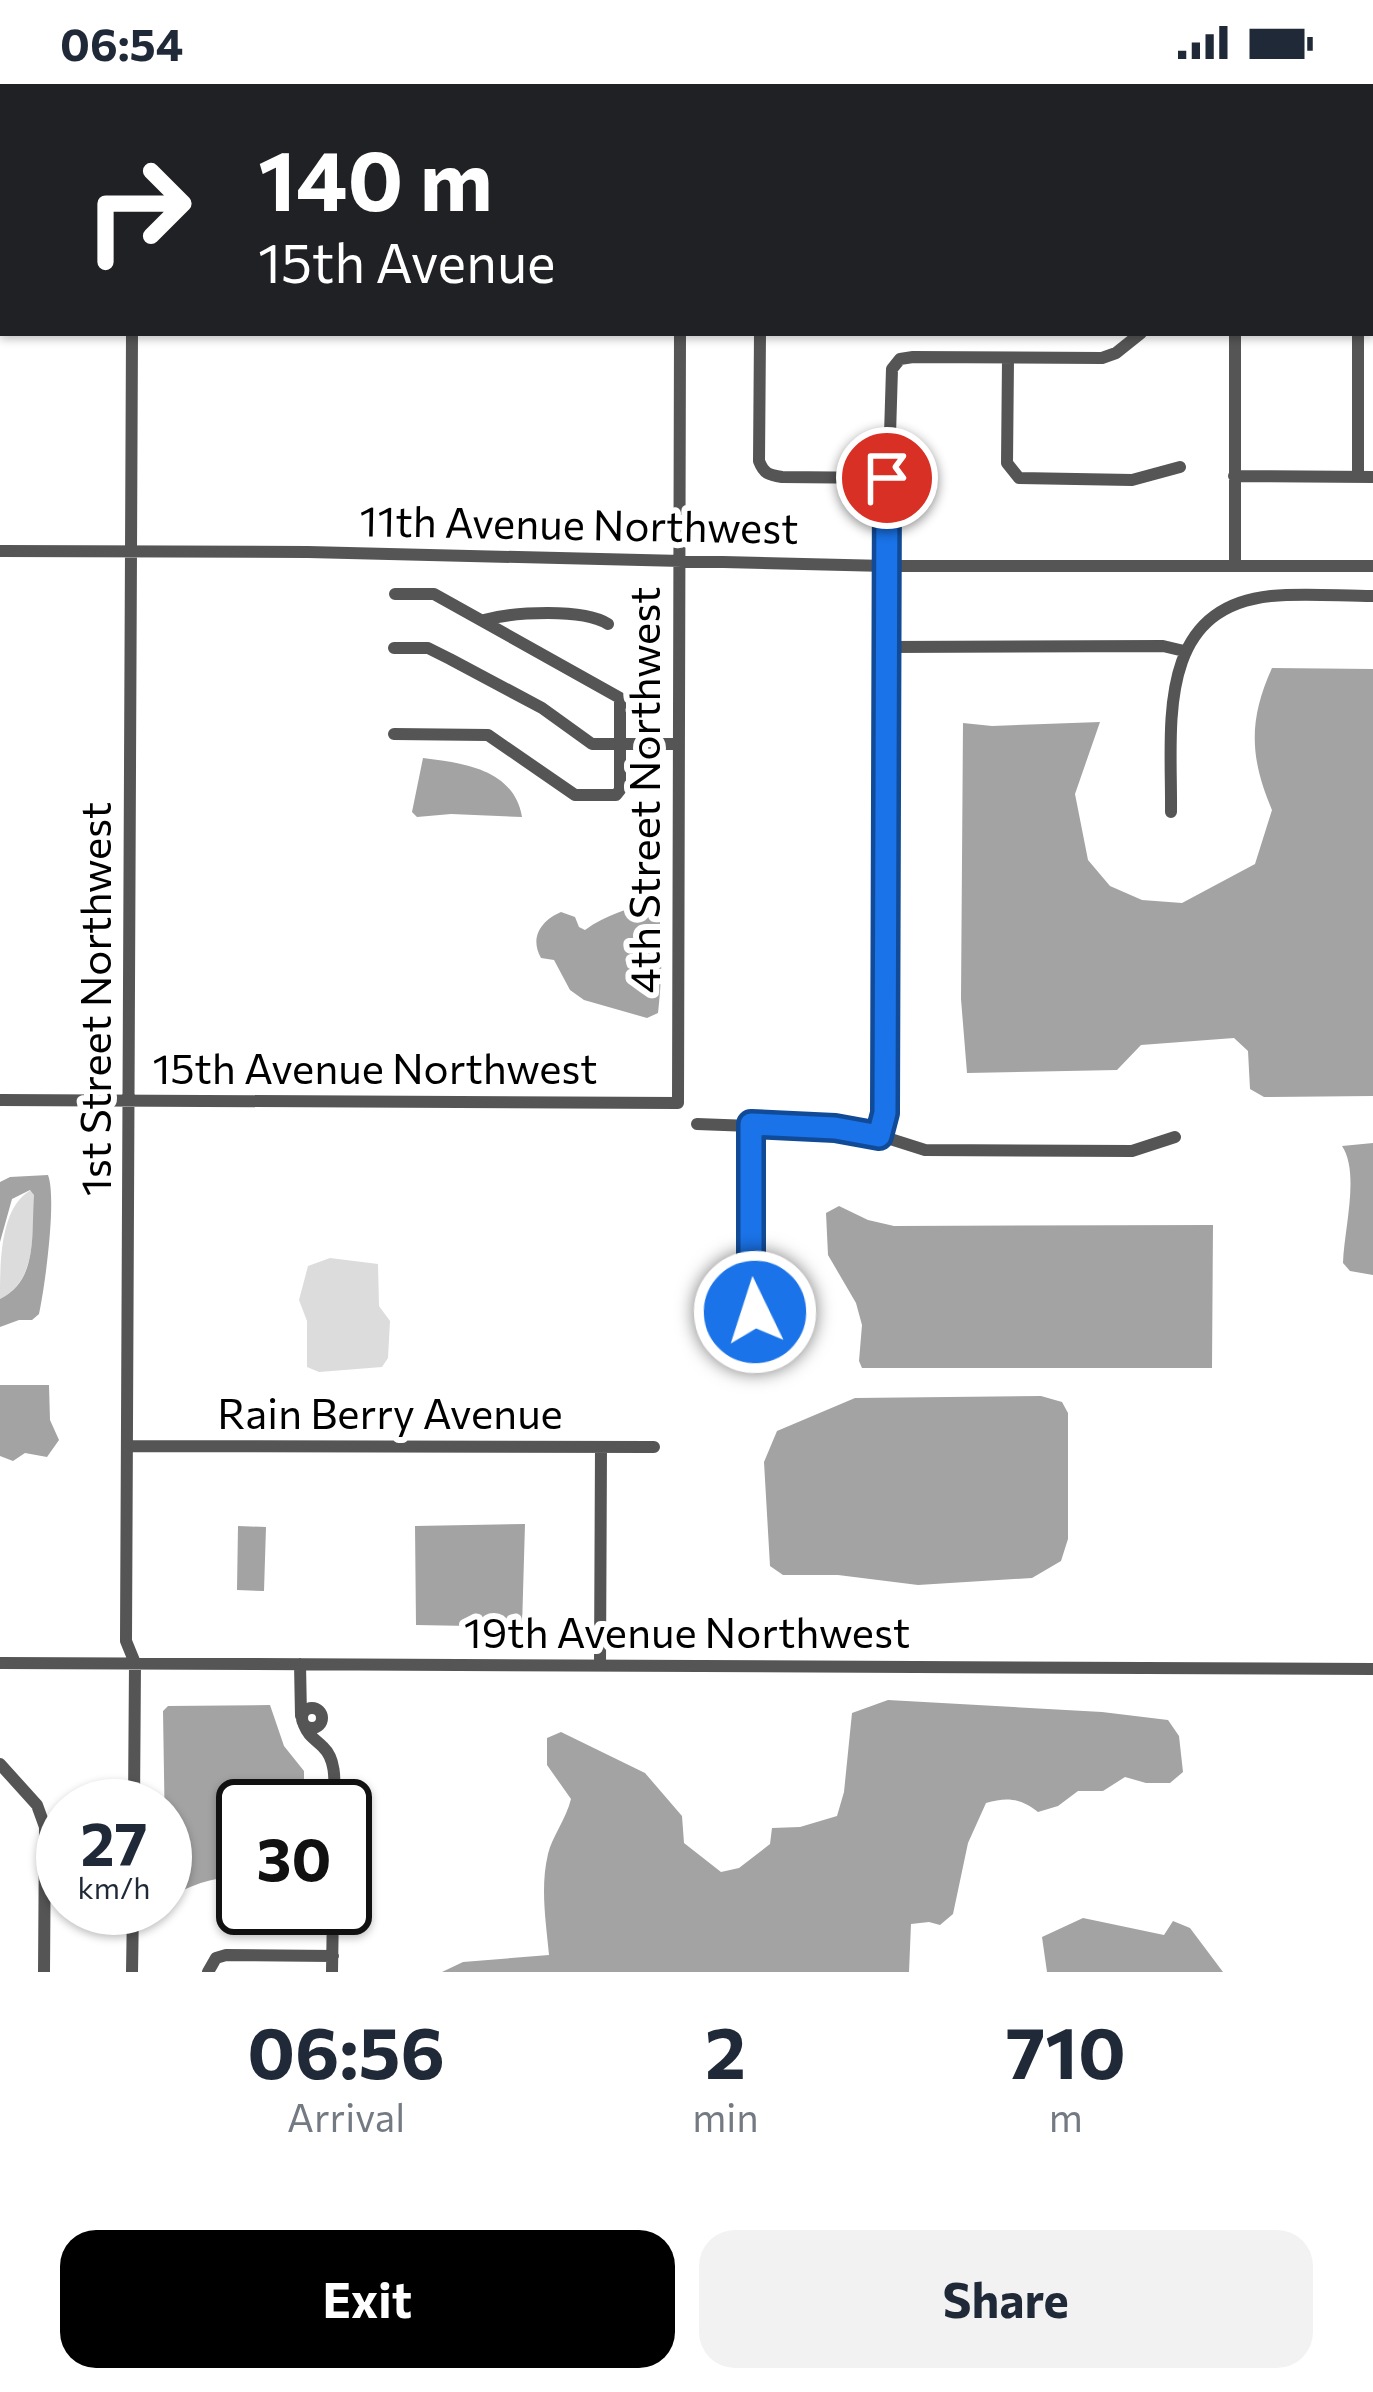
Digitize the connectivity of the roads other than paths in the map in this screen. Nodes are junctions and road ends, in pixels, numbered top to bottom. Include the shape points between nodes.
1 (132, 336) edge
2 (680, 336) edge
3 (760, 336) edge
4 (1137, 336) edge
5 (1235, 336) edge
6 (1358, 336) edge
7 (1008, 359) junction
8 (1180, 467) dead end
9 (1234, 476) junction
10 (1358, 477) junction
11 (1373, 477) edge
12 (887, 478) junction
13 (134, 550) junction
14 (0, 551) edge
15 (679, 559) junction
16 (886, 566) junction
17 (1234, 566) junction
18 (1373, 566) edge
19 (394, 594) dead end
20 (1373, 596) edge
21 (483, 620) junction
22 (608, 624) dead end
23 (886, 647) junction
24 (394, 648) dead end
25 (1184, 651) junction
26 (394, 734) dead end
27 (620, 744) junction
28 (678, 744) junction
29 (1171, 812) dead end
30 (0, 1100) edge
31 (129, 1101) junction
32 (678, 1103) joint
33 (697, 1124) dead end
34 (751, 1124) junction
35 (879, 1136) junction
36 (1175, 1137) dead end
37 (764, 1336) dead end
38 (127, 1446) junction
39 (602, 1447) junction
40 (654, 1447) dead end
41 (0, 1663) edge
42 (135, 1663) junction
43 (300, 1664) junction
44 (600, 1666) junction
45 (1373, 1670) edge
46 (306, 1717) junction
47 (319, 1744) junction
48 (0, 1764) edge
49 (134, 1779) edge
50 (333, 1779) edge
51 (133, 1935) edge
52 (333, 1935) edge
53 (333, 1956) junction
54 (44, 1972) edge
55 (132, 1972) edge
56 (208, 1972) edge
57 (332, 1972) edge

1 - 13 street, 1st Street Northwest
2 - 15 street, 4th Street Northwest
3 - 12 street via 763,470
4 - 7 street via 1102,358
5 - 9 street
6 - 10 street
7 - 8 street via 1007,463 1019,478 1132,480
7 - 12 street via 901,359 889,382
9 - 10 street
9 - 17 street
10 - 11 street
12 - 16 street
13 - 14 street, 11th Avenue Northwest
13 - 15 street, 11th Avenue Northwest
13 - 31 street, 1st Street Northwest
15 - 16 street, 11th Avenue Northwest
15 - 28 street, 4th Street Northwest
16 - 17 street, 11th Avenue Northwest
16 - 23 street
17 - 18 street, 11th Avenue Northwest
19 - 21 street via 434,594
20 - 25 street via 1239,602
21 - 22 street via 595,615
21 - 27 street via 620,698
23 - 25 street
23 - 35 street
24 - 27 street via 428,649 592,744
25 - 29 street via 1172,694
26 - 27 street via 488,735 575,795 616,795
27 - 28 street
28 - 32 street, 4th Street Northwest
30 - 31 street, 15th Avenue Northwest
31 - 32 street, 15th Avenue Northwest
31 - 38 street, 1st Street Northwest
33 - 34 street
34 - 35 street
34 - 37 street via 751,1283
35 - 36 street via 925,1150 970,1151 1132,1151
38 - 39 street, Rain Berry Avenue
38 - 42 street, 1st Street Northwest via 126,1641
39 - 40 street, Rain Berry Avenue
39 - 44 street
41 - 42 street, 19th Avenue Northwest
42 - 43 street, 19th Avenue Northwest
42 - 49 street, 1st Street Northwest
43 - 44 street, 19th Avenue Northwest
43 - 46 street
44 - 45 street, 19th Avenue Northwest
46 - 47 street
46 - 47 street via 322,1714
47 - 50 street
48 - 54 street via 29,1794 45,1827
51 - 55 street
52 - 53 street
53 - 56 street via 226,1955
53 - 57 street

